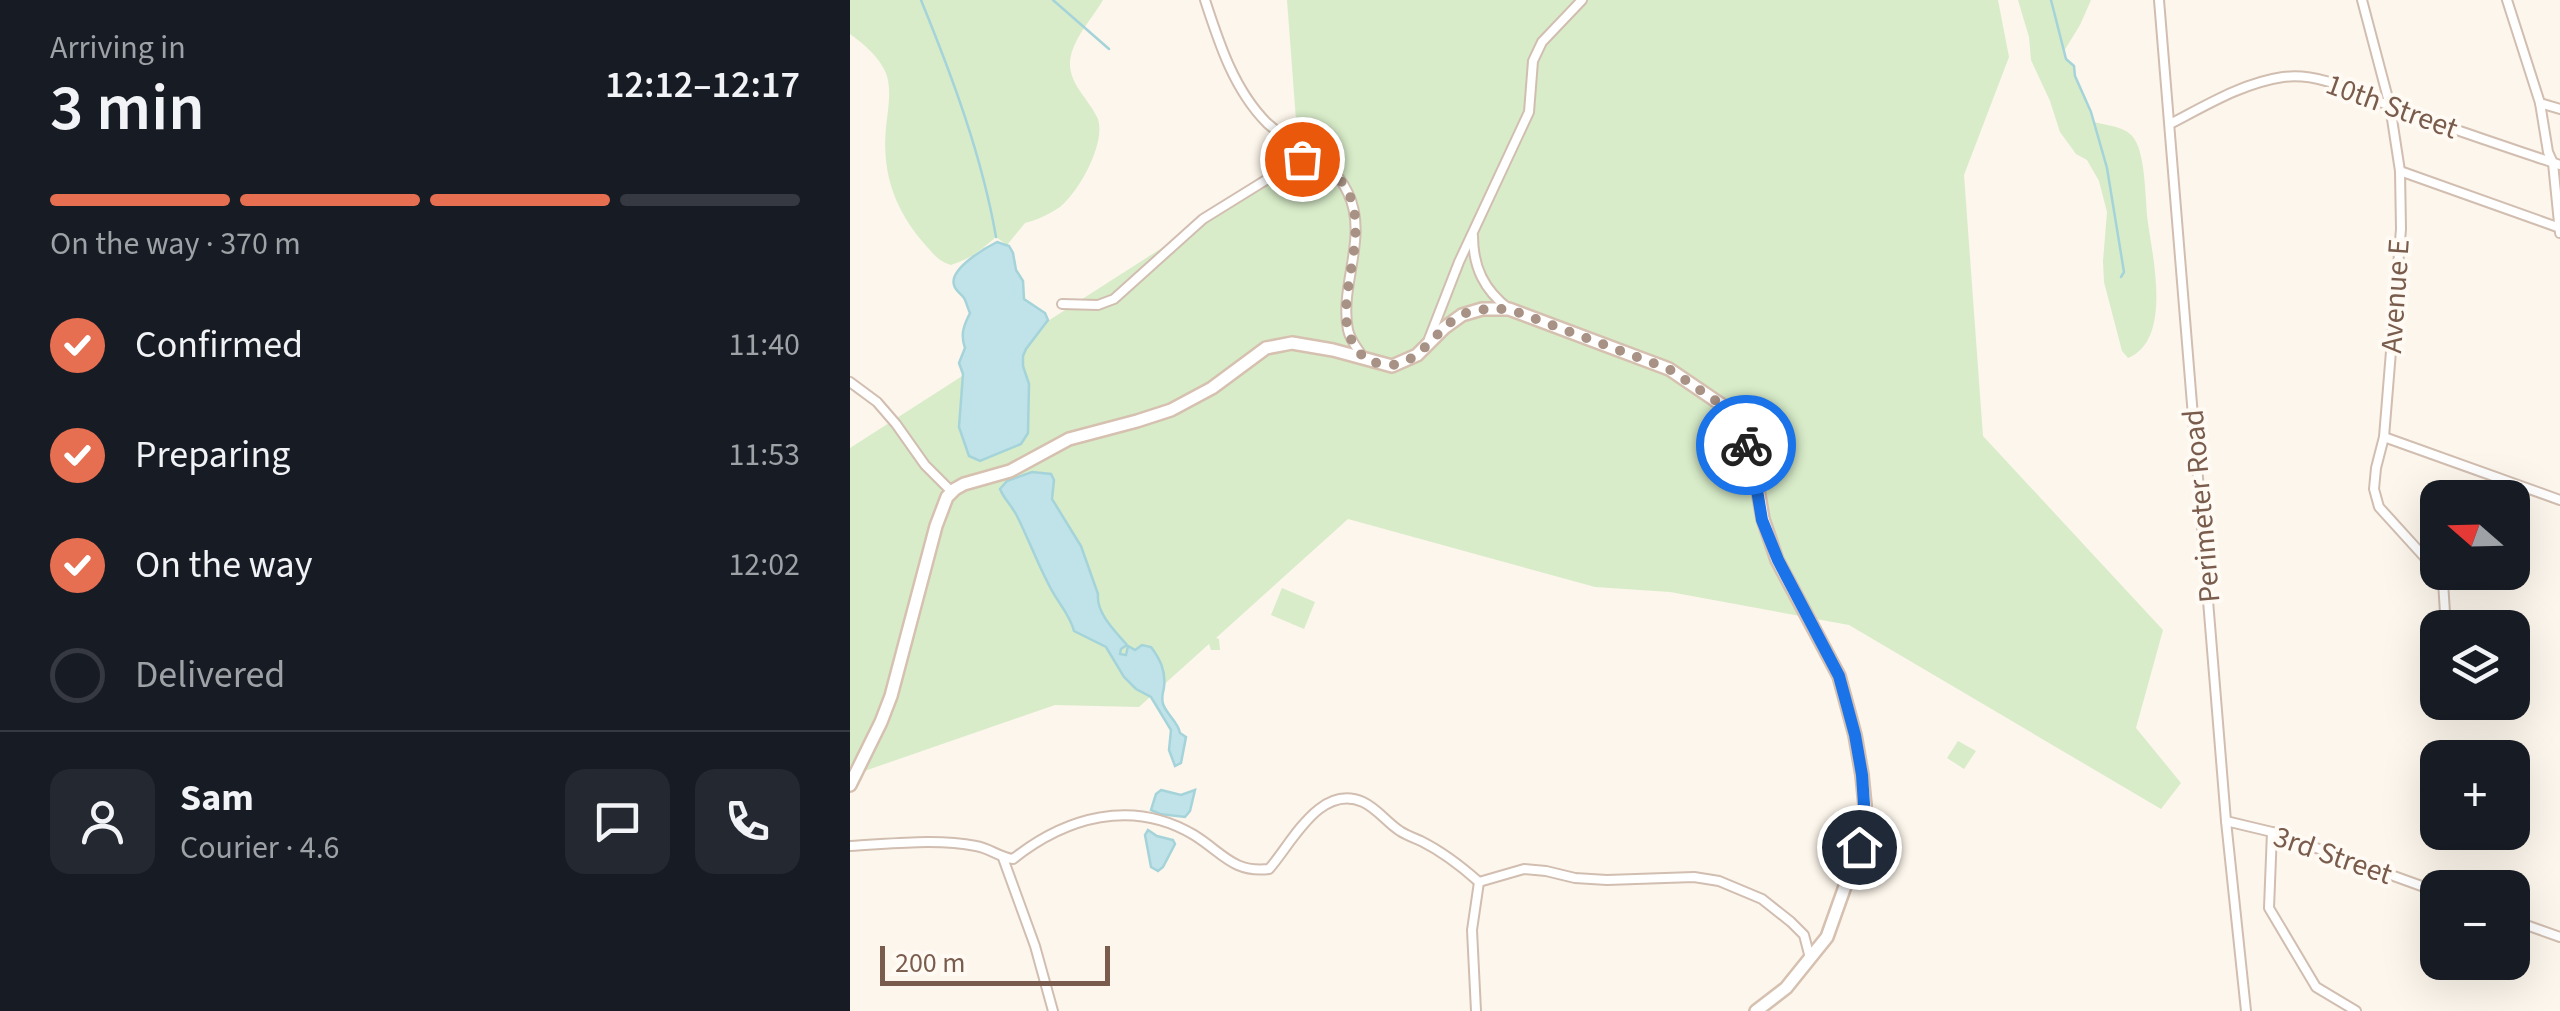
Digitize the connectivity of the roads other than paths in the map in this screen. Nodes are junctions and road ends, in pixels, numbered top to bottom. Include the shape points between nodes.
1 (1205, 0) edge
2 (1582, 0) edge
3 (2160, 0) edge
4 (2362, 0) edge
5 (2507, 0) edge
6 (2540, 103) junction
7 (2390, 106) junction
8 (2560, 109) edge
9 (2170, 124) junction
10 (1310, 152) junction
11 (2557, 164) edge
12 (2400, 171) junction
13 (2560, 229) edge
14 (1473, 231) junction
15 (1062, 304) dead end
16 (1509, 309) junction
17 (1428, 344) junction
18 (1366, 360) junction
19 (850, 382) edge
20 (2384, 438) junction
21 (952, 492) junction
22 (2560, 500) edge
23 (2420, 552) edge
24 (850, 785) edge
25 (2226, 821) junction
26 (2272, 832) junction
27 (850, 846) edge
28 (1003, 858) junction
29 (1479, 882) junction
30 (2420, 885) edge
31 (2530, 926) edge
32 (2560, 937) edge
33 (1810, 959) junction
34 (1052, 1011) edge
35 (1476, 1011) edge
36 (1756, 1011) edge
37 (2246, 1011) edge
38 (2356, 1011) edge

1 - 10 street via 1242,90 1268,124
2 - 14 street via 1533,61 1529,112
3 - 9 street, Perimeter Road
4 - 7 street, Avenue E
5 - 6 street
6 - 8 street
6 - 11 street via 2548,152
7 - 9 street, 10th Street via 2324,81 2284,77 2244,88
7 - 11 street, 10th Street
7 - 12 street, Avenue E
9 - 25 street, Perimeter Road
10 - 15 street via 1203,219 1114,299
10 - 18 street via 1347,188 1354,207 1348,328
11 - 13 street
12 - 13 street
12 - 20 street, Avenue E
14 - 16 street via 1484,285
14 - 17 street
16 - 17 street via 1462,315
16 - 33 street via 1669,369 1722,405 1744,439 1778,560 1839,676 1862,775 1859,847 1827,937
17 - 18 street via 1392,366
18 - 21 street via 1292,343 1266,348 1171,410 1069,439 1010,472
19 - 21 street via 877,402
20 - 22 street
20 - 23 street, Avenue E via 2374,489 2379,507
21 - 24 street via 936,526 891,696
25 - 26 street, 3rd Street
25 - 37 street, Perimeter Road
26 - 30 street, 3rd Street
26 - 38 street via 2269,908 2316,987
27 - 28 street via 950,843 981,846
28 - 29 street via 1013,859 1065,826 1125,813 1190,832 1239,868 1269,870 1316,810 1341,798 1364,802
28 - 34 street
29 - 33 street via 1524,869 1607,880 1718,881 1762,899 1790,922 1804,935
29 - 35 street via 1472,930
31 - 32 street
33 - 36 street

